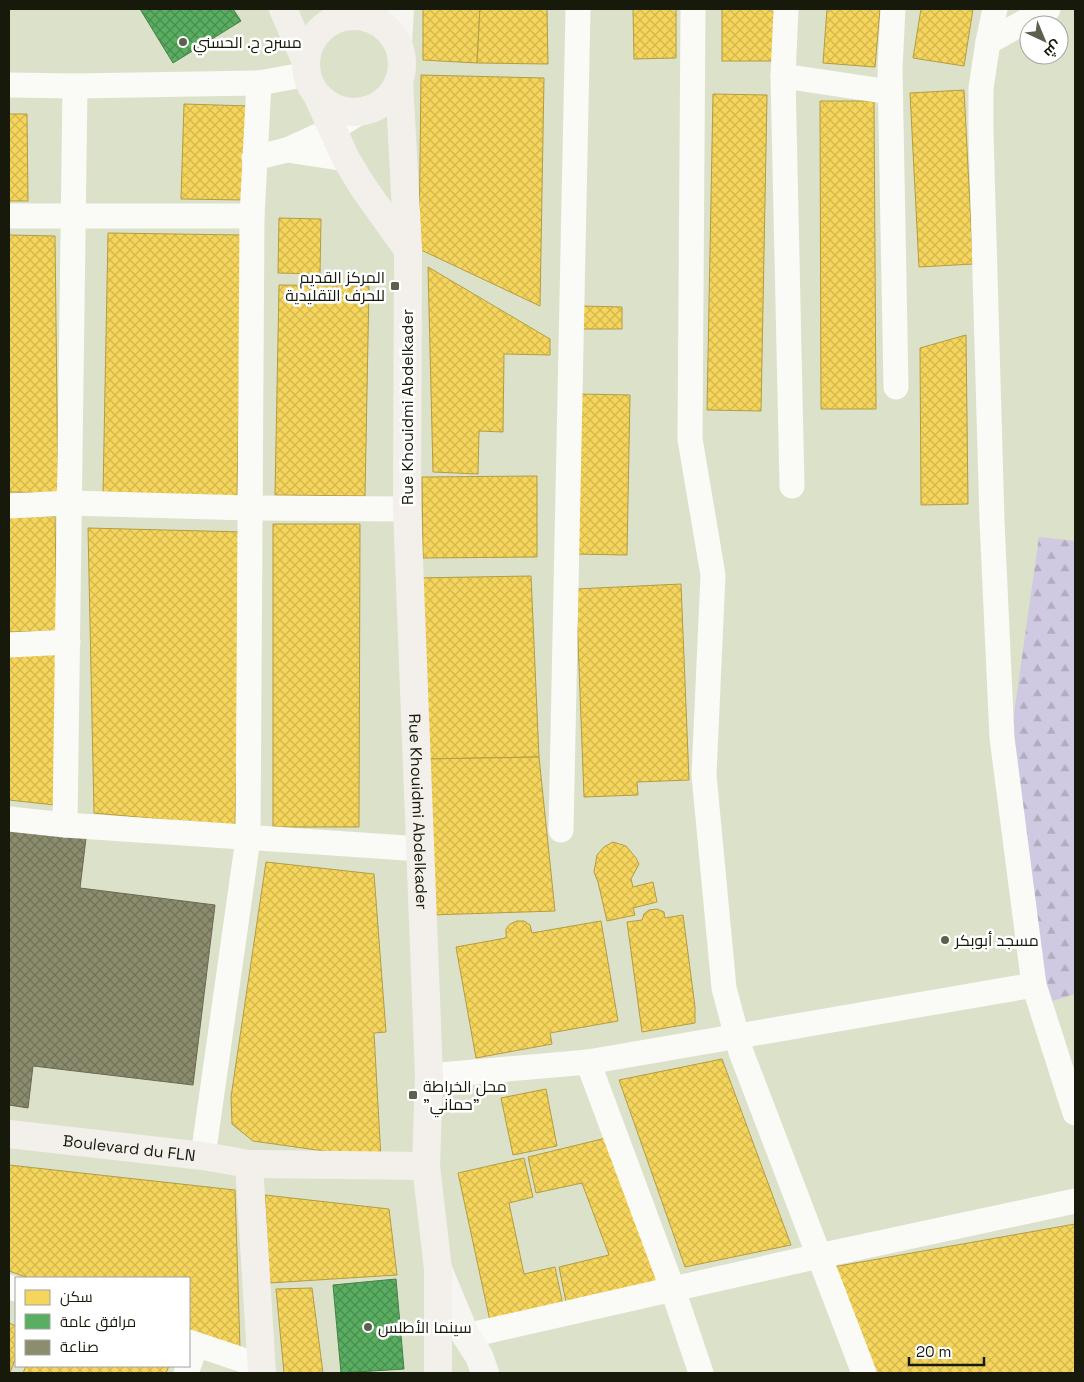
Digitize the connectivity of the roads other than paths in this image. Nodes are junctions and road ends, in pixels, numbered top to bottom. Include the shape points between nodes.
1 (283, 9) edge
2 (400, 9) edge
3 (578, 9) edge
4 (693, 9) edge
5 (786, 9) edge
6 (893, 9) edge
7 (995, 9) edge
8 (1048, 9) edge
9 (360, 13) edge
10 (988, 42) junction
11 (398, 43) junction
12 (310, 76) junction
13 (783, 76) junction
14 (399, 80) junction
15 (259, 83) junction
16 (9, 85) edge
17 (75, 86) junction
18 (890, 92) junction
19 (362, 111) junction
20 (333, 128) junction
21 (287, 150) junction
22 (254, 158) junction
23 (346, 159) junction
24 (73, 215) junction
25 (9, 216) edge
26 (252, 216) junction
27 (408, 250) junction
28 (896, 387) dead end
29 (792, 486) dead end
30 (70, 503) junction
31 (9, 506) edge
32 (249, 508) junction
33 (407, 509) junction
34 (68, 642) junction
35 (9, 645) edge
36 (9, 819) edge
37 (65, 826) junction
38 (561, 830) dead end
39 (248, 839) junction
40 (421, 849) junction
41 (1034, 985) junction
42 (737, 1036) junction
43 (588, 1062) junction
44 (429, 1076) junction
45 (1075, 1113) edge
46 (9, 1134) edge
47 (203, 1156) junction
48 (249, 1164) junction
49 (426, 1166) junction
50 (1075, 1202) edge
51 (819, 1256) junction
52 (438, 1268) junction
53 (673, 1290) junction
54 (466, 1336) junction
55 (193, 1344) edge
56 (190, 1356) edge
57 (262, 1370) edge
58 (438, 1373) edge
59 (485, 1373) edge
60 (701, 1373) edge
61 (864, 1373) edge

1 - 12 main road
2 - 11 main road
3 - 38 street
4 - 42 street via 690,439 712,575 704,775 724,988
5 - 13 street
6 - 18 street
7 - 10 street
8 - 10 street
9 - 11 main road via 380,23
9 - 12 main road via 339,18 316,35 309,48
10 - 41 street via 981,133 1001,718
11 - 14 main road via 402,55
12 - 15 street
12 - 19 main road via 324,101 336,108
12 - 20 main road
13 - 18 street
13 - 29 street
14 - 19 main road via 385,101
14 - 27 main road, Rue Khouidmi Abdelkader
15 - 17 street
15 - 22 street
16 - 17 street
17 - 24 street
18 - 28 street
19 - 20 street
20 - 21 street
20 - 23 main road
21 - 22 street
21 - 23 street
22 - 26 street
23 - 27 main road
24 - 25 street
24 - 26 street
24 - 30 street
26 - 32 street
27 - 33 main road, Rue Khouidmi Abdelkader
30 - 31 street
30 - 32 street
30 - 34 street
32 - 33 street
32 - 39 street
33 - 40 main road, Rue Khouidmi Abdelkader
34 - 35 street
34 - 37 street
36 - 37 street
37 - 39 street
39 - 40 street
39 - 47 street
40 - 44 main road, Rue Khouidmi Abdelkader
41 - 42 street
41 - 45 street
42 - 43 street
42 - 51 street
43 - 44 street
43 - 53 street
44 - 49 main road, Rue Khouidmi Abdelkader
46 - 47 main road, Boulevard du FLN
47 - 48 main road, Boulevard du FLN
48 - 49 main road, Boulevard du FLN
48 - 57 main road
49 - 52 main road, Rue Khouidmi Abdelkader
50 - 51 street
51 - 53 street
51 - 61 street
52 - 54 main road
52 - 58 main road, Rue Khouidmi Abdelkader
53 - 54 street
53 - 60 street
54 - 59 main road
55 - 56 street
55 - 57 street

